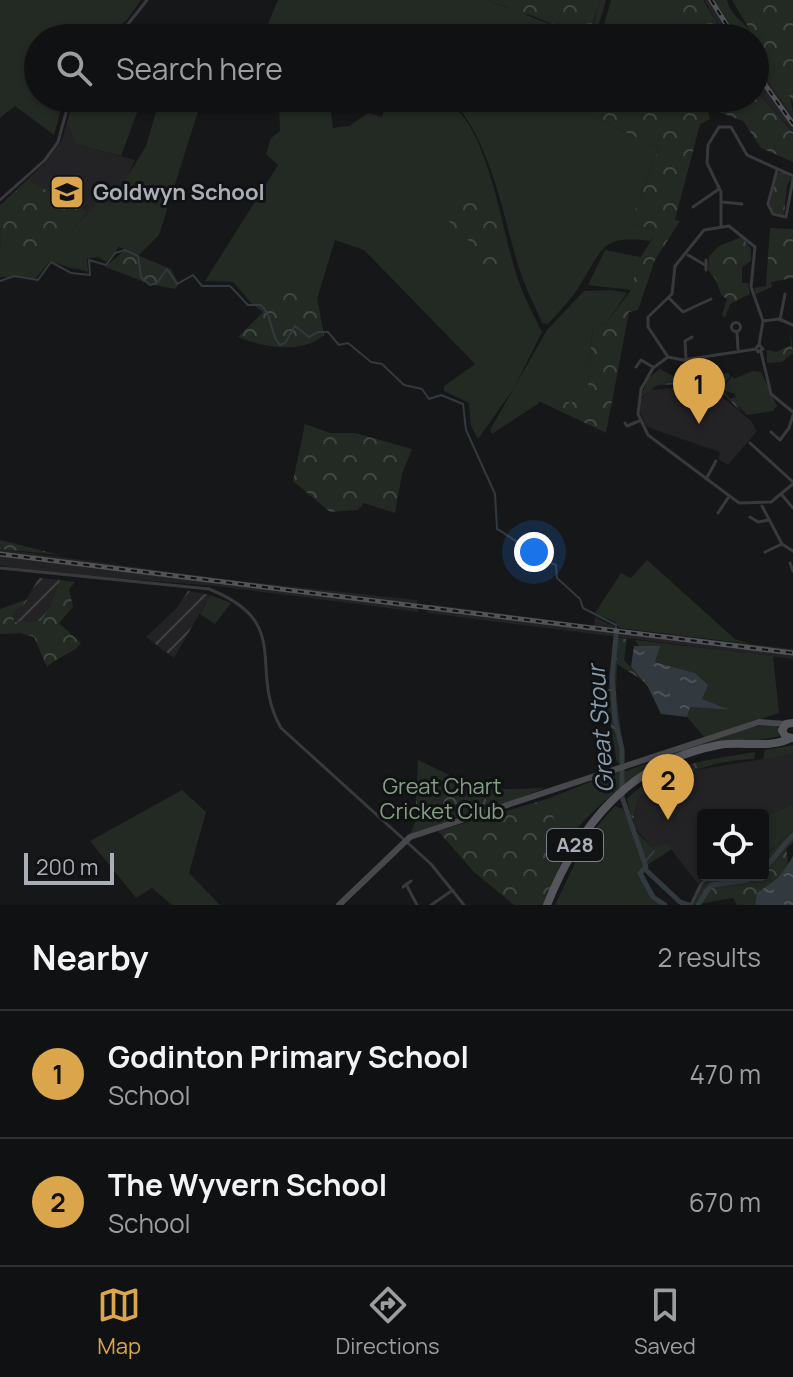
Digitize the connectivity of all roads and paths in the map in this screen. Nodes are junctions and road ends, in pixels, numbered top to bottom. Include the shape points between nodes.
1 (147, 0) edge
2 (128, 24) edge
3 (66, 112) edge
4 (777, 170) junction
5 (793, 178) edge
6 (719, 189) junction
7 (0, 200) edge
8 (722, 202) junction
9 (740, 202) dead end
10 (693, 207) dead end
11 (786, 217) junction
12 (793, 218) edge
13 (721, 225) junction
14 (687, 254) junction
15 (705, 265) dead end
16 (782, 295) dead end
17 (698, 297) dead end
18 (669, 298) junction
19 (711, 299) dead end
20 (700, 302) junction
21 (681, 312) junction
22 (681, 319) dead end
23 (780, 320) junction
24 (763, 321) junction
25 (793, 325) edge
26 (737, 332) dead end
27 (692, 337) dead end
28 (758, 347) junction
29 (738, 349) junction
30 (668, 357) junction
31 (686, 359) junction
32 (635, 364) dead end
33 (653, 368) junction
34 (793, 414) edge
35 (639, 421) junction
36 (626, 426) dead end
37 (771, 432) dead end
38 (750, 443) dead end
39 (716, 461) dead end
40 (713, 466) junction
41 (718, 469) dead end
42 (706, 479) junction
43 (793, 483) edge
44 (782, 495) junction
45 (728, 498) junction
46 (761, 504) junction
47 (793, 508) edge
48 (721, 511) dead end
49 (750, 517) dead end
50 (769, 520) junction
51 (782, 544) junction
52 (793, 551) edge
53 (765, 552) dead end
54 (790, 563) dead end
55 (0, 568) edge
56 (793, 571) edge
57 (787, 728) edge
58 (405, 841) junction
59 (704, 881) edge
60 (407, 884) dead end
61 (453, 890) junction
62 (691, 904) edge
63 (339, 905) edge
64 (417, 905) edge
65 (431, 905) edge
66 (464, 905) edge
67 (547, 905) edge

1 - 2 street
3 - 7 street via 58,142 45,160
4 - 5 street
4 - 6 street via 747,155 731,127 721,126 707,148 707,166
4 - 11 street via 768,204 773,214
5 - 11 street
6 - 8 street
6 - 10 street
8 - 9 street
8 - 13 street
11 - 12 street
13 - 14 street via 701,232
13 - 24 street via 755,247 751,291
14 - 15 street
14 - 18 street via 673,270
16 - 23 street
17 - 20 street
18 - 21 street
18 - 30 street via 647,321
19 - 20 street
20 - 21 street
21 - 22 street
23 - 24 street
23 - 25 street
24 - 28 street
26 - 29 street
27 - 31 street via 683,340
28 - 29 street
28 - 34 street via 771,394
29 - 31 street
30 - 31 street
30 - 33 street
32 - 33 street via 643,360
33 - 35 street via 641,390
34 - 37 street via 780,440
35 - 36 street
35 - 42 street via 648,435
38 - 43 street
39 - 40 street
40 - 41 street
40 - 42 street
42 - 45 street
43 - 44 street
44 - 46 street
44 - 47 street
45 - 46 street
45 - 48 street
46 - 50 street
49 - 50 street
50 - 51 street
51 - 52 street
51 - 53 street
54 - 56 street
55 - 58 street via 209,589 239,604 260,626 275,719 298,747
57 - 58 street via 759,722
57 - 67 main road, A28 via 772,743 702,749 627,787 578,840
58 - 61 street
58 - 63 street
59 - 62 street
60 - 64 street
61 - 65 street
61 - 66 street

